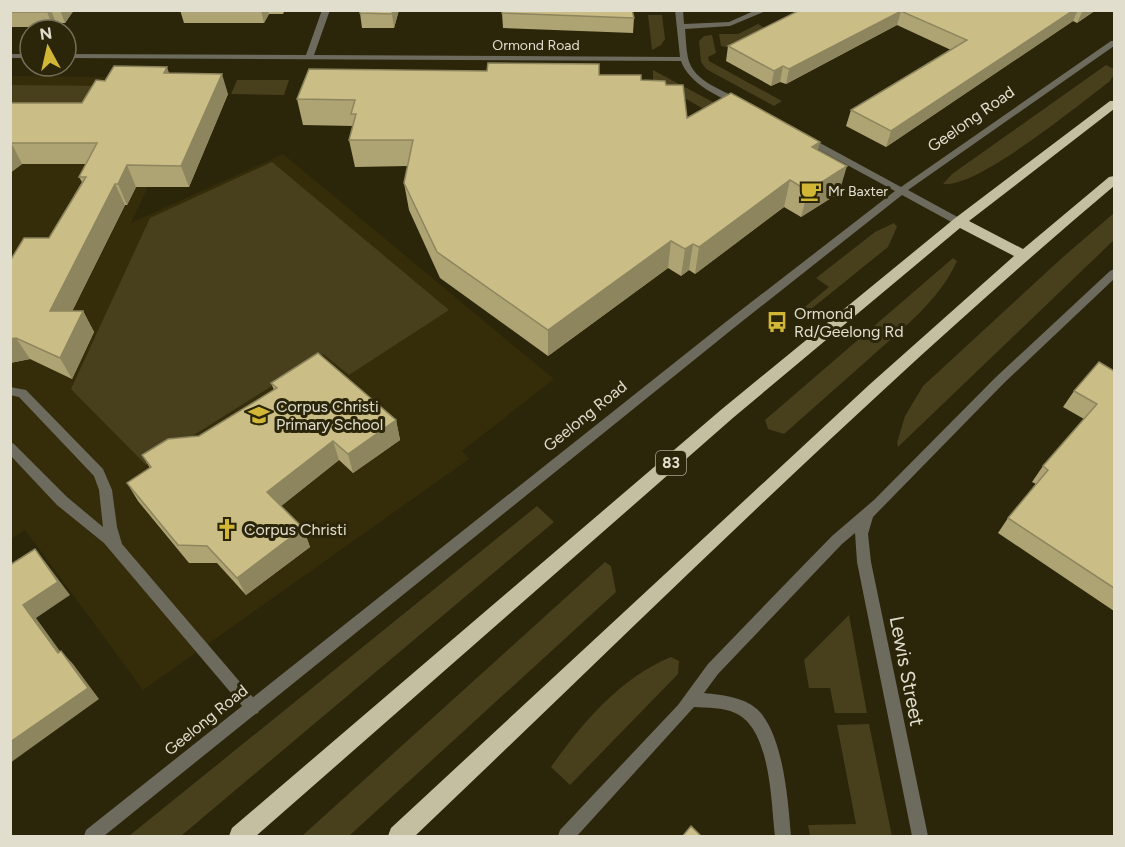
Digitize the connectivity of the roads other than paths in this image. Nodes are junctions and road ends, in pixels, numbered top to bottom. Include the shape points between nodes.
1 (326, 10) edge
2 (679, 10) edge
3 (764, 10) edge
4 (681, 27) junction
5 (1114, 43) edge
6 (78, 56) edge
7 (309, 58) junction
8 (684, 59) junction
9 (1114, 104) edge
10 (748, 107) edge
11 (801, 136) edge
12 (1114, 180) edge
13 (901, 191) junction
14 (959, 222) junction
15 (1024, 255) junction
16 (1114, 273) edge
17 (10, 391) edge
18 (10, 447) edge
19 (867, 515) junction
20 (117, 548) junction
21 (692, 700) junction
22 (253, 708) junction
23 (92, 837) edge
24 (240, 837) edge
25 (399, 837) edge
26 (566, 837) edge
27 (783, 837) edge
28 (920, 837) edge

1 - 7 street
2 - 4 street
3 - 4 street via 730,24
4 - 8 street
5 - 13 street, Geelong Road
6 - 7 street, Ormond Road
7 - 8 street, Ormond Road
8 - 10 street via 700,80
9 - 14 highway, 83
11 - 13 street
12 - 15 highway
13 - 14 street
13 - 22 street, Geelong Road
14 - 15 highway
14 - 24 highway, 83 via 729,413
15 - 25 highway via 866,397
16 - 19 street via 1000,380
17 - 20 street via 22,393 99,473
18 - 20 street via 68,507
19 - 21 street via 837,540 736,644
19 - 28 street, Lewis Street via 861,534 864,562
20 - 22 street
21 - 26 street
21 - 27 street via 736,705 759,723 772,759
22 - 23 street, Geelong Road

